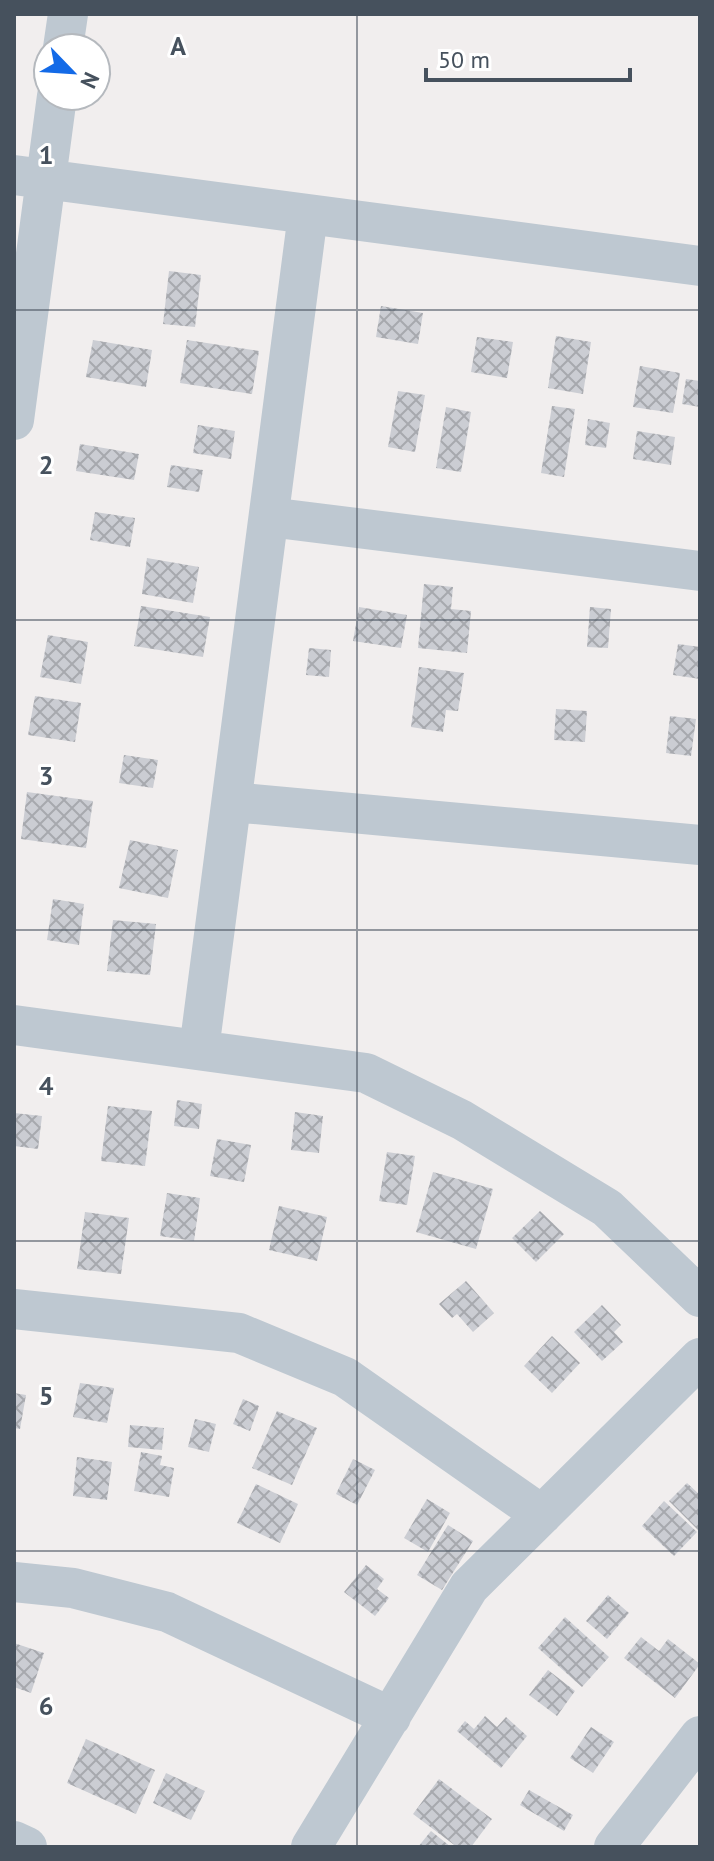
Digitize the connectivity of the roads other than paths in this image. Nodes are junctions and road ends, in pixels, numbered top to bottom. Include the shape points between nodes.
1 (52, 112) edge
2 (30, 178) edge
3 (308, 214) junction
4 (700, 266) edge
5 (14, 420) edge
6 (269, 517) junction
7 (700, 571) edge
8 (232, 802) junction
9 (700, 845) edge
10 (14, 1025) edge
11 (199, 1050) junction
12 (700, 1297) edge
13 (14, 1309) edge
14 (700, 1358) edge
15 (542, 1515) junction
16 (14, 1582) edge
17 (391, 1717) junction
18 (700, 1736) edge
19 (14, 1841) edge
20 (27, 1847) edge
21 (311, 1847) edge
22 (614, 1847) edge

1 - 2 street
2 - 3 street
2 - 5 street
3 - 4 street
3 - 6 street
6 - 7 street
6 - 8 street
8 - 9 street
8 - 11 street
10 - 11 street
11 - 12 street via 366,1073 448,1113 607,1208
13 - 15 street via 239,1333 345,1377
14 - 15 street
15 - 17 street via 469,1587
16 - 17 street via 73,1588 167,1612
17 - 21 street
18 - 22 street
19 - 20 street

